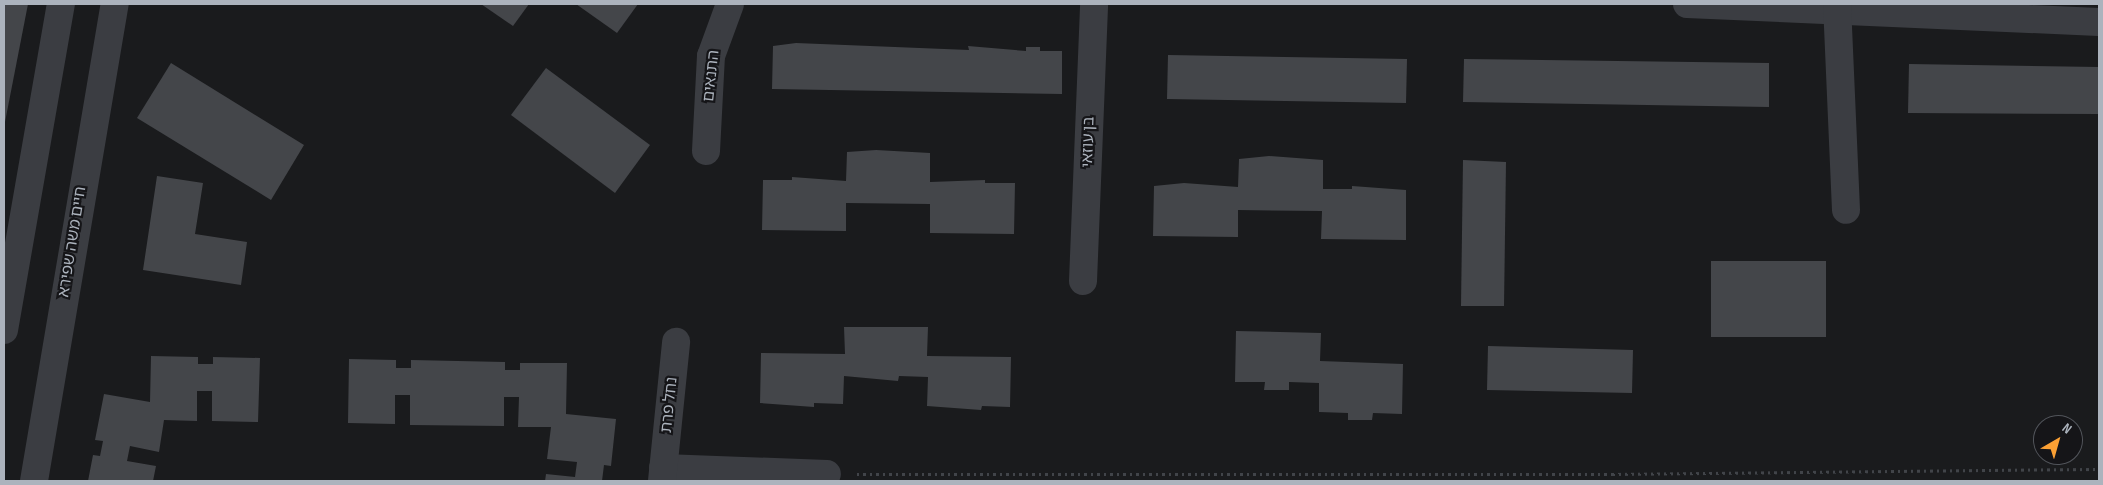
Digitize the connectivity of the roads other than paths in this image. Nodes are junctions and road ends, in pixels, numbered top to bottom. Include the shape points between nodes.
1 (61, 4) edge
2 (115, 4) edge
3 (730, 4) edge
4 (1094, 4) edge
5 (1687, 4) edge
6 (1837, 8) edge
7 (2099, 22) edge
8 (706, 151) dead end
9 (1846, 210) dead end
10 (1083, 281) dead end
11 (4, 330) edge
12 (676, 342) dead end
13 (827, 474) road end
14 (663, 475) edge
15 (34, 481) edge

1 - 11 street
2 - 15 street, חיים משה שפירא
3 - 8 street, התנאים via 711,56
4 - 10 street, בן עוזאי
5 - 6 street
6 - 7 street
6 - 9 street
12 - 14 street, נחל פרת
13 - 14 street, נחל פרת

